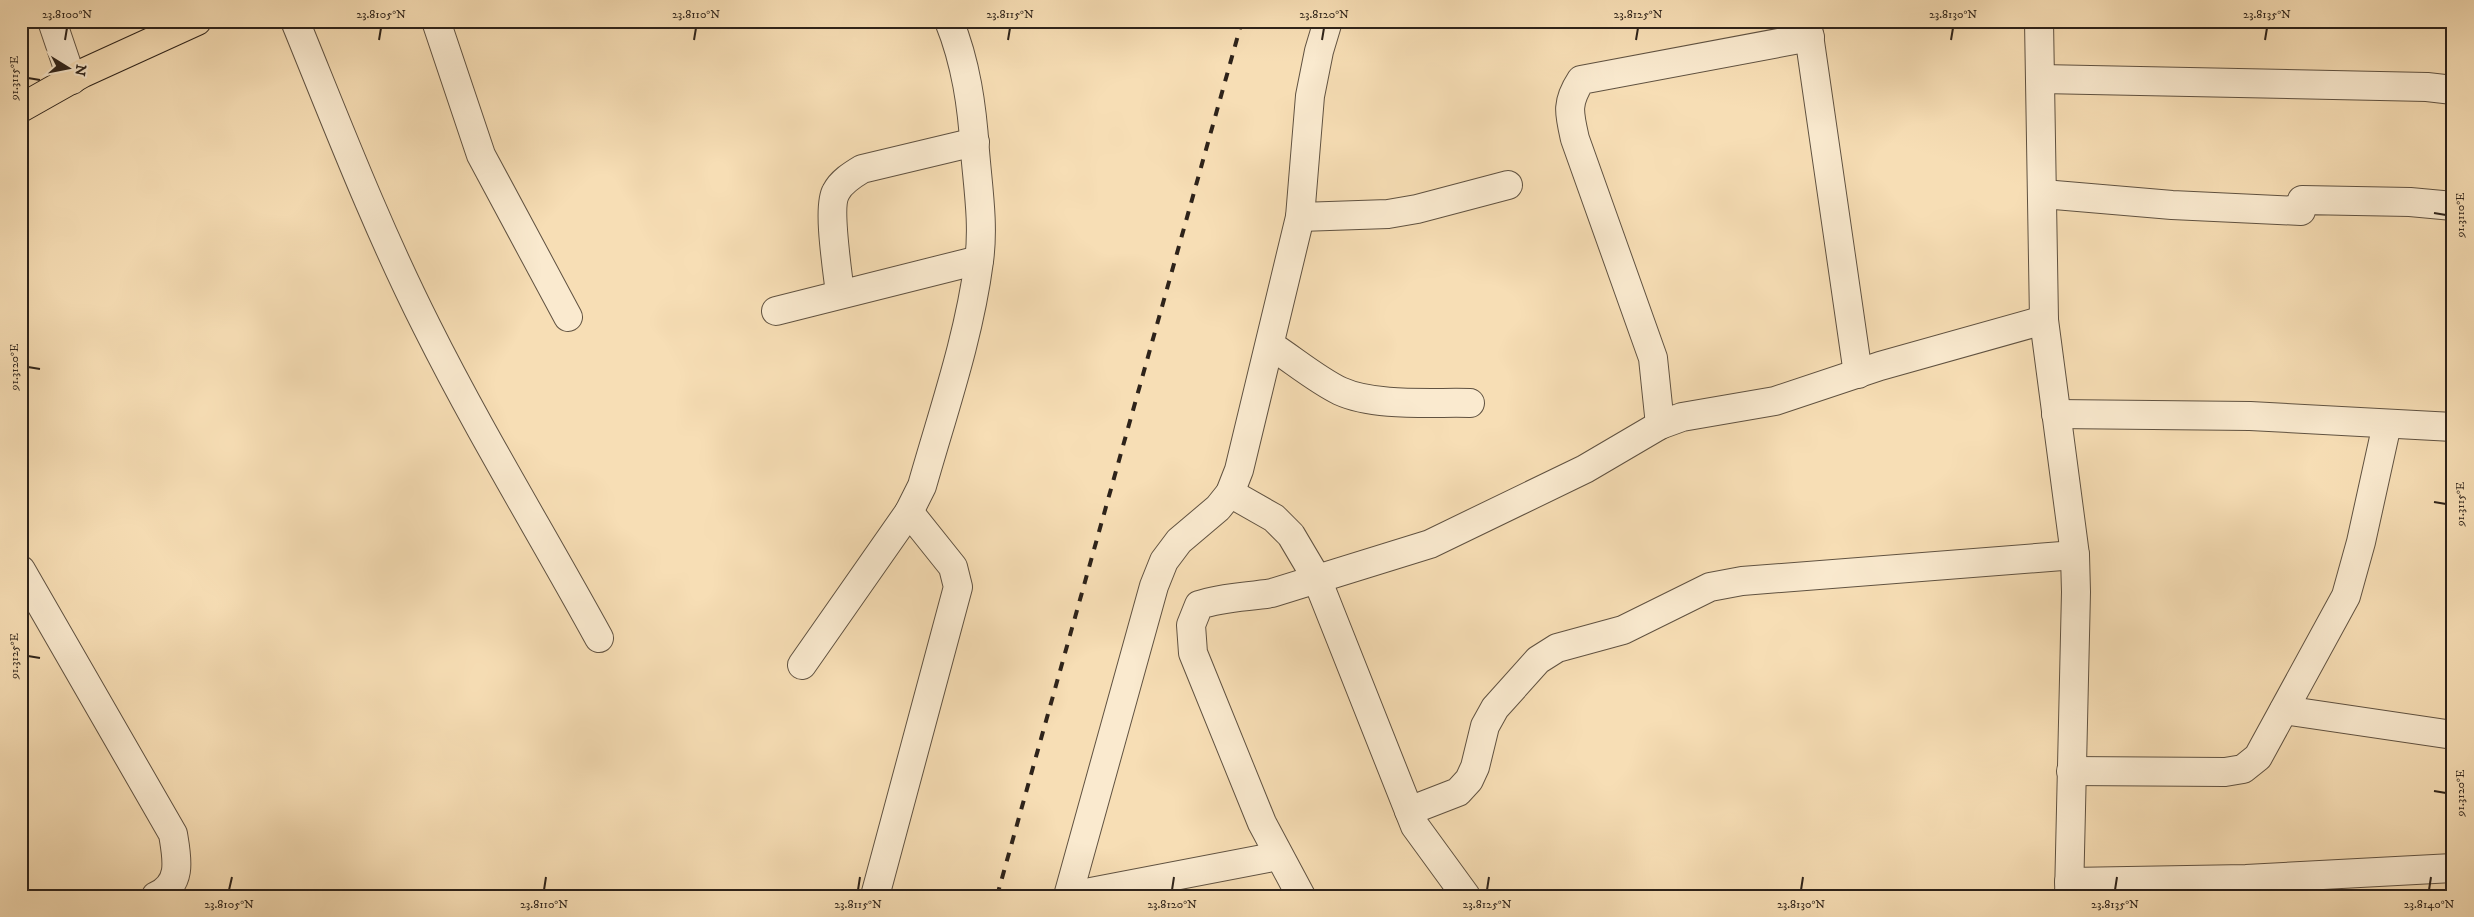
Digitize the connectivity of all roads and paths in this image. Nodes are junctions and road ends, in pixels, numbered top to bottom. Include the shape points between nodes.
1 (52, 21) edge
2 (197, 21) edge
3 (295, 21) edge
4 (436, 21) edge
5 (949, 21) edge
6 (1328, 21) edge
7 (2039, 21) edge
8 (1808, 29) edge
9 (2041, 79) junction
10 (72, 80) junction
11 (2453, 90) edge
12 (21, 108) edge
13 (975, 142) junction
14 (1508, 186) dead end
15 (2043, 194) junction
16 (2453, 206) edge
17 (1300, 216) junction
18 (979, 260) junction
19 (840, 294) junction
20 (776, 311) dead end
21 (568, 317) dead end
22 (2044, 320) junction
23 (1270, 345) junction
24 (1858, 374) junction
25 (1470, 402) dead end
26 (2056, 414) junction
27 (2387, 424) junction
28 (1660, 425) junction
29 (2453, 427) edge
30 (1230, 493) junction
31 (910, 512) junction
32 (2075, 555) junction
33 (21, 570) edge
34 (1318, 579) junction
35 (599, 638) dead end
36 (802, 665) dead end
37 (2284, 710) junction
38 (2453, 736) edge
39 (2071, 771) junction
40 (1409, 811) junction
41 (1278, 856) junction
42 (2453, 868) edge
43 (2069, 889) edge
44 (156, 896) edge
45 (875, 896) edge
46 (1069, 896) edge
47 (1301, 896) edge
48 (1466, 896) edge

1 - 10 street
2 - 10 main road
3 - 35 street via 366,195 427,327 510,483
4 - 21 street via 481,155
5 - 13 street via 972,106
6 - 17 street via 1310,96
7 - 9 street
8 - 24 street
8 - 28 street via 1582,80 1572,94 1569,113 1576,139 1652,358
9 - 11 street
9 - 15 street
10 - 12 main road
13 - 18 street via 981,228
13 - 19 street via 862,169 848,178 835,193 832,210
14 - 17 street via 1388,214
15 - 16 street via 2301,211 2302,200
15 - 22 street
17 - 23 street
18 - 19 street
18 - 31 street via 969,320 922,486
19 - 20 street
22 - 24 street
22 - 26 street
23 - 25 street via 1340,391 1392,401
23 - 30 street via 1239,470
24 - 28 street via 1775,401 1682,417
26 - 27 street via 2250,416
26 - 32 street
27 - 29 street
27 - 37 street via 2346,596
28 - 34 street via 1585,469 1430,544
30 - 34 street via 1274,518
30 - 46 street via 1218,508 1179,541 1164,561 1154,586
31 - 36 street
31 - 45 street via 953,567 958,588
32 - 39 street
32 - 40 street via 1742,581 1710,587 1623,630 1557,648 1538,660 1495,708 1485,726 1469,780 1458,792
33 - 44 street via 173,834 178,860 175,879 165,892
34 - 40 street
34 - 41 street via 1272,593 1219,598 1199,604 1191,625 1193,653
37 - 38 street
37 - 39 street via 2258,757 2243,769 2225,772
39 - 43 street
40 - 48 street via 1415,826
41 - 46 street
41 - 47 street
42 - 43 street

